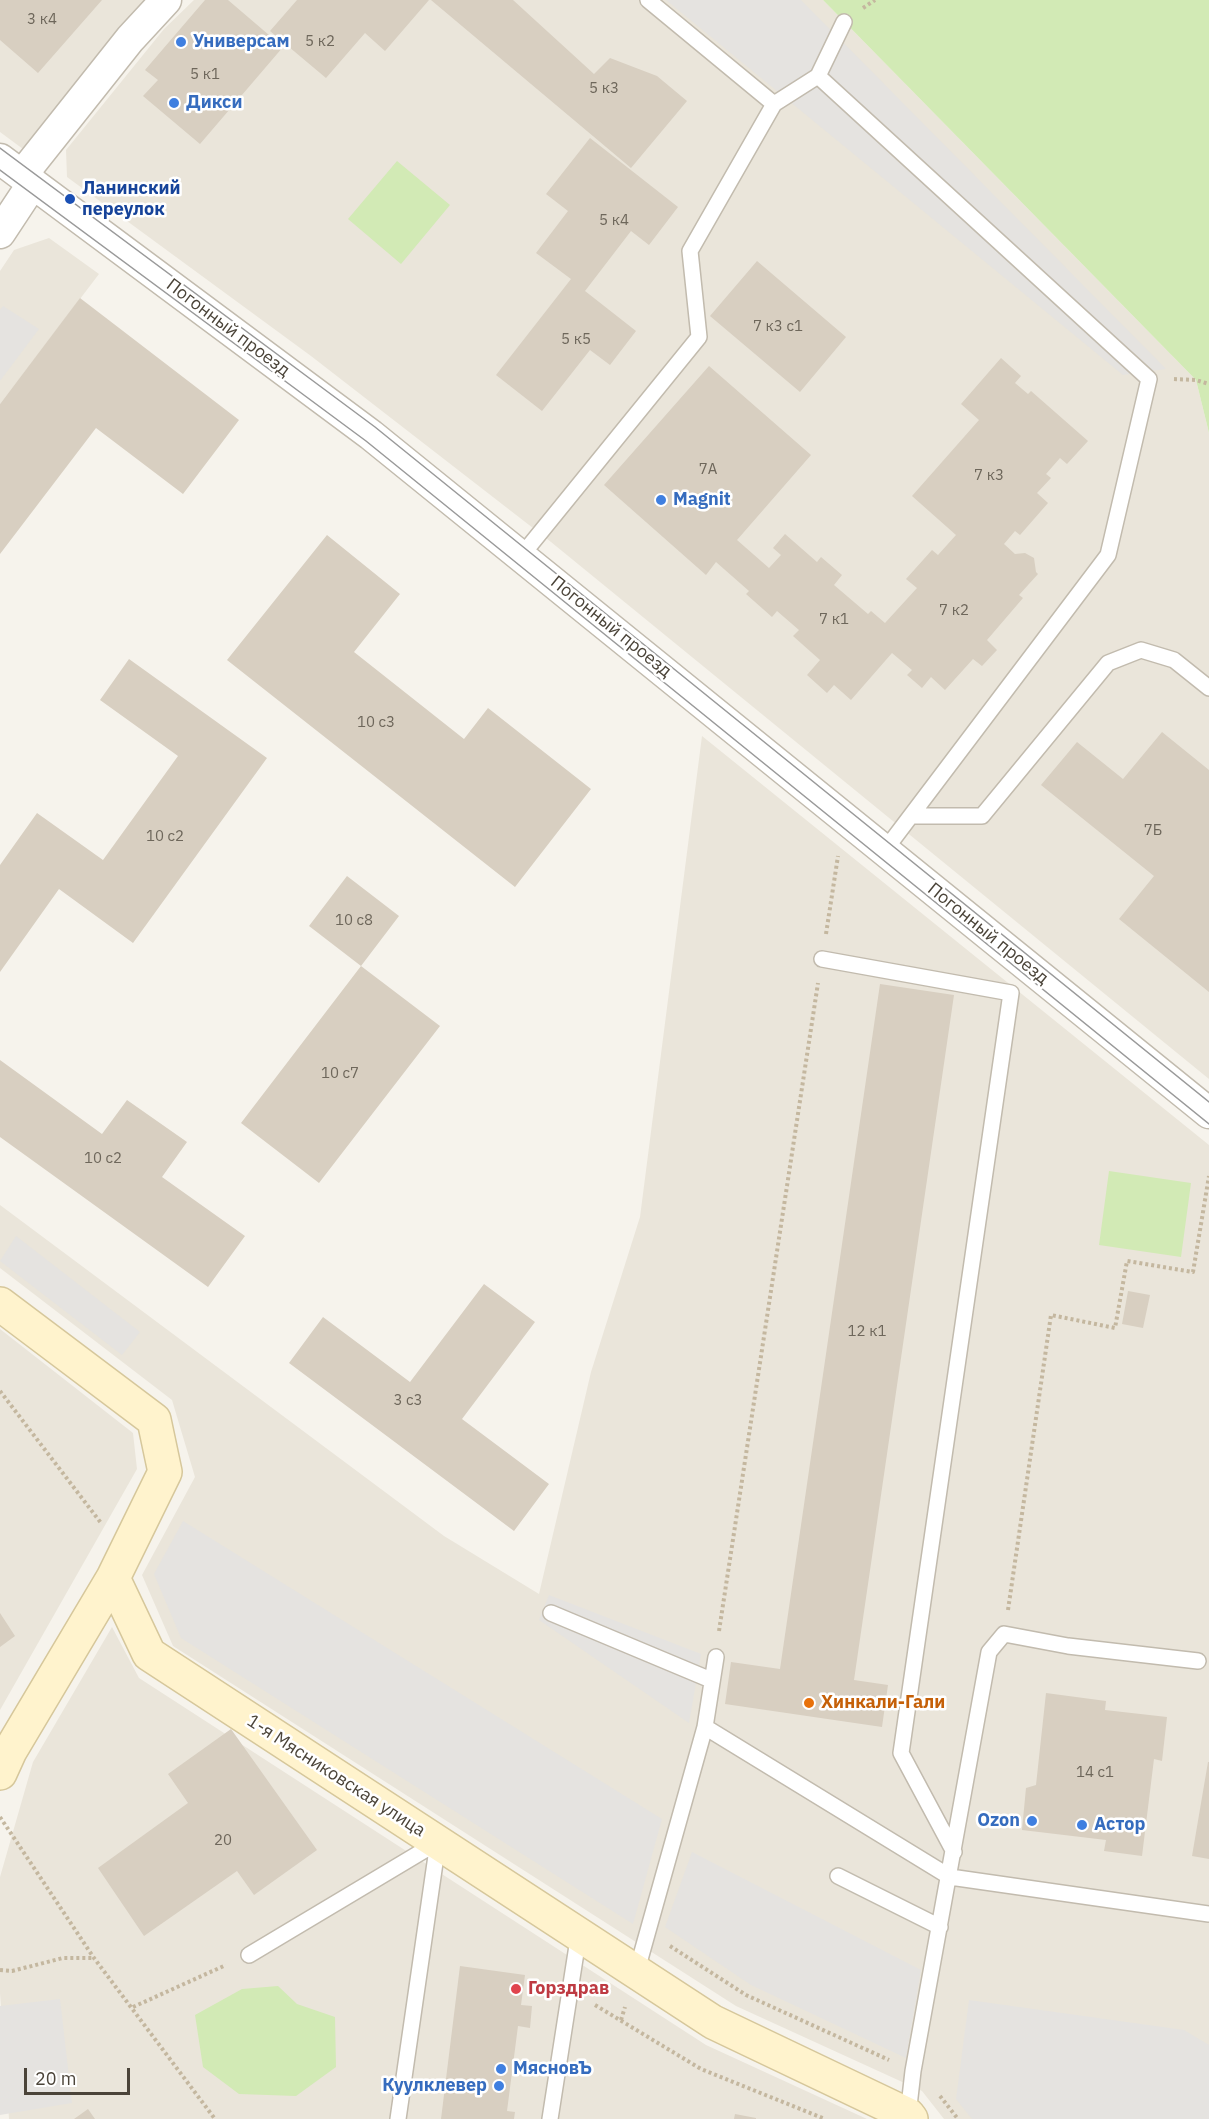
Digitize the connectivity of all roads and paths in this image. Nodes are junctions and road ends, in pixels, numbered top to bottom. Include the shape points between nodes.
1 (166, 0) edge
2 (648, 0) edge
3 (844, 22) dead end
4 (818, 76) junction
5 (774, 104) junction
6 (18, 172) edge
7 (0, 233) edge
8 (1149, 379) junction
9 (1209, 384) edge
10 (522, 555) junction
11 (1209, 688) edge
12 (911, 816) junction
13 (843, 817) junction
14 (885, 850) junction
15 (822, 959) junction
16 (1209, 1113) edge
17 (1209, 1176) edge
18 (0, 1304) edge
19 (0, 1391) edge
20 (120, 1564) junction
21 (551, 1612) dead end
22 (1004, 1634) junction
23 (716, 1656) joint
24 (1198, 1661) dead end
25 (711, 1680) junction
26 (705, 1727) junction
27 (0, 1773) edge
28 (0, 1817) edge
29 (438, 1842) junction
30 (954, 1852) junction
31 (838, 1876) dead end
32 (950, 1877) junction
33 (1209, 1914) edge
34 (940, 1926) junction
35 (648, 1931) junction
36 (579, 1933) junction
37 (249, 1955) joint
38 (94, 1958) junction
39 (0, 1970) edge
40 (637, 1970) junction
41 (570, 1991) junction
42 (133, 2007) junction
43 (913, 2071) junction
44 (910, 2117) edge
45 (215, 2119) edge
46 (398, 2119) edge
47 (550, 2119) edge
48 (825, 2119) edge
49 (958, 2119) edge

1 - 6 street
2 - 5 lane
3 - 4 lane
4 - 5 lane
4 - 8 lane
5 - 10 lane via 690,251 699,337
6 - 7 street
6 - 10 street, Погонный проезд via 371,435
8 - 9 path
8 - 12 lane via 1108,555
10 - 13 street, Погонный проезд
11 - 12 lane via 1174,660 1141,650 1108,663 982,816
12 - 14 lane
13 - 14 street, Погонный проезд
13 - 15 path
14 - 16 street, Погонный проезд
15 - 23 path
15 - 30 lane via 1011,993 901,1753
17 - 22 path via 1193,1272 1126,1261 1115,1328 1051,1315
18 - 20 street via 154,1420 165,1472
19 - 20 path via 93,1514
20 - 27 street
20 - 29 street, 1-я Мясниковская улица via 149,1654
21 - 25 lane
22 - 24 lane via 1068,1646
22 - 30 lane via 989,1653
23 - 25 lane
25 - 26 lane
26 - 32 lane
26 - 35 lane
28 - 38 path
29 - 36 street, 1-я Мясниковская улица
29 - 37 lane
29 - 46 lane
30 - 32 lane
31 - 34 lane
32 - 33 lane
32 - 34 lane
34 - 43 lane
35 - 40 lane
35 - 43 path via 746,1995
36 - 40 street, 1-я Мясниковская улица
36 - 41 lane
37 - 42 path
38 - 39 path via 63,1958 12,1971
38 - 42 path
40 - 44 street, 1-я Мясниковская улица via 713,2022
41 - 47 lane
41 - 48 path via 701,2069
42 - 45 path
43 - 44 lane
43 - 49 path via 928,2080

